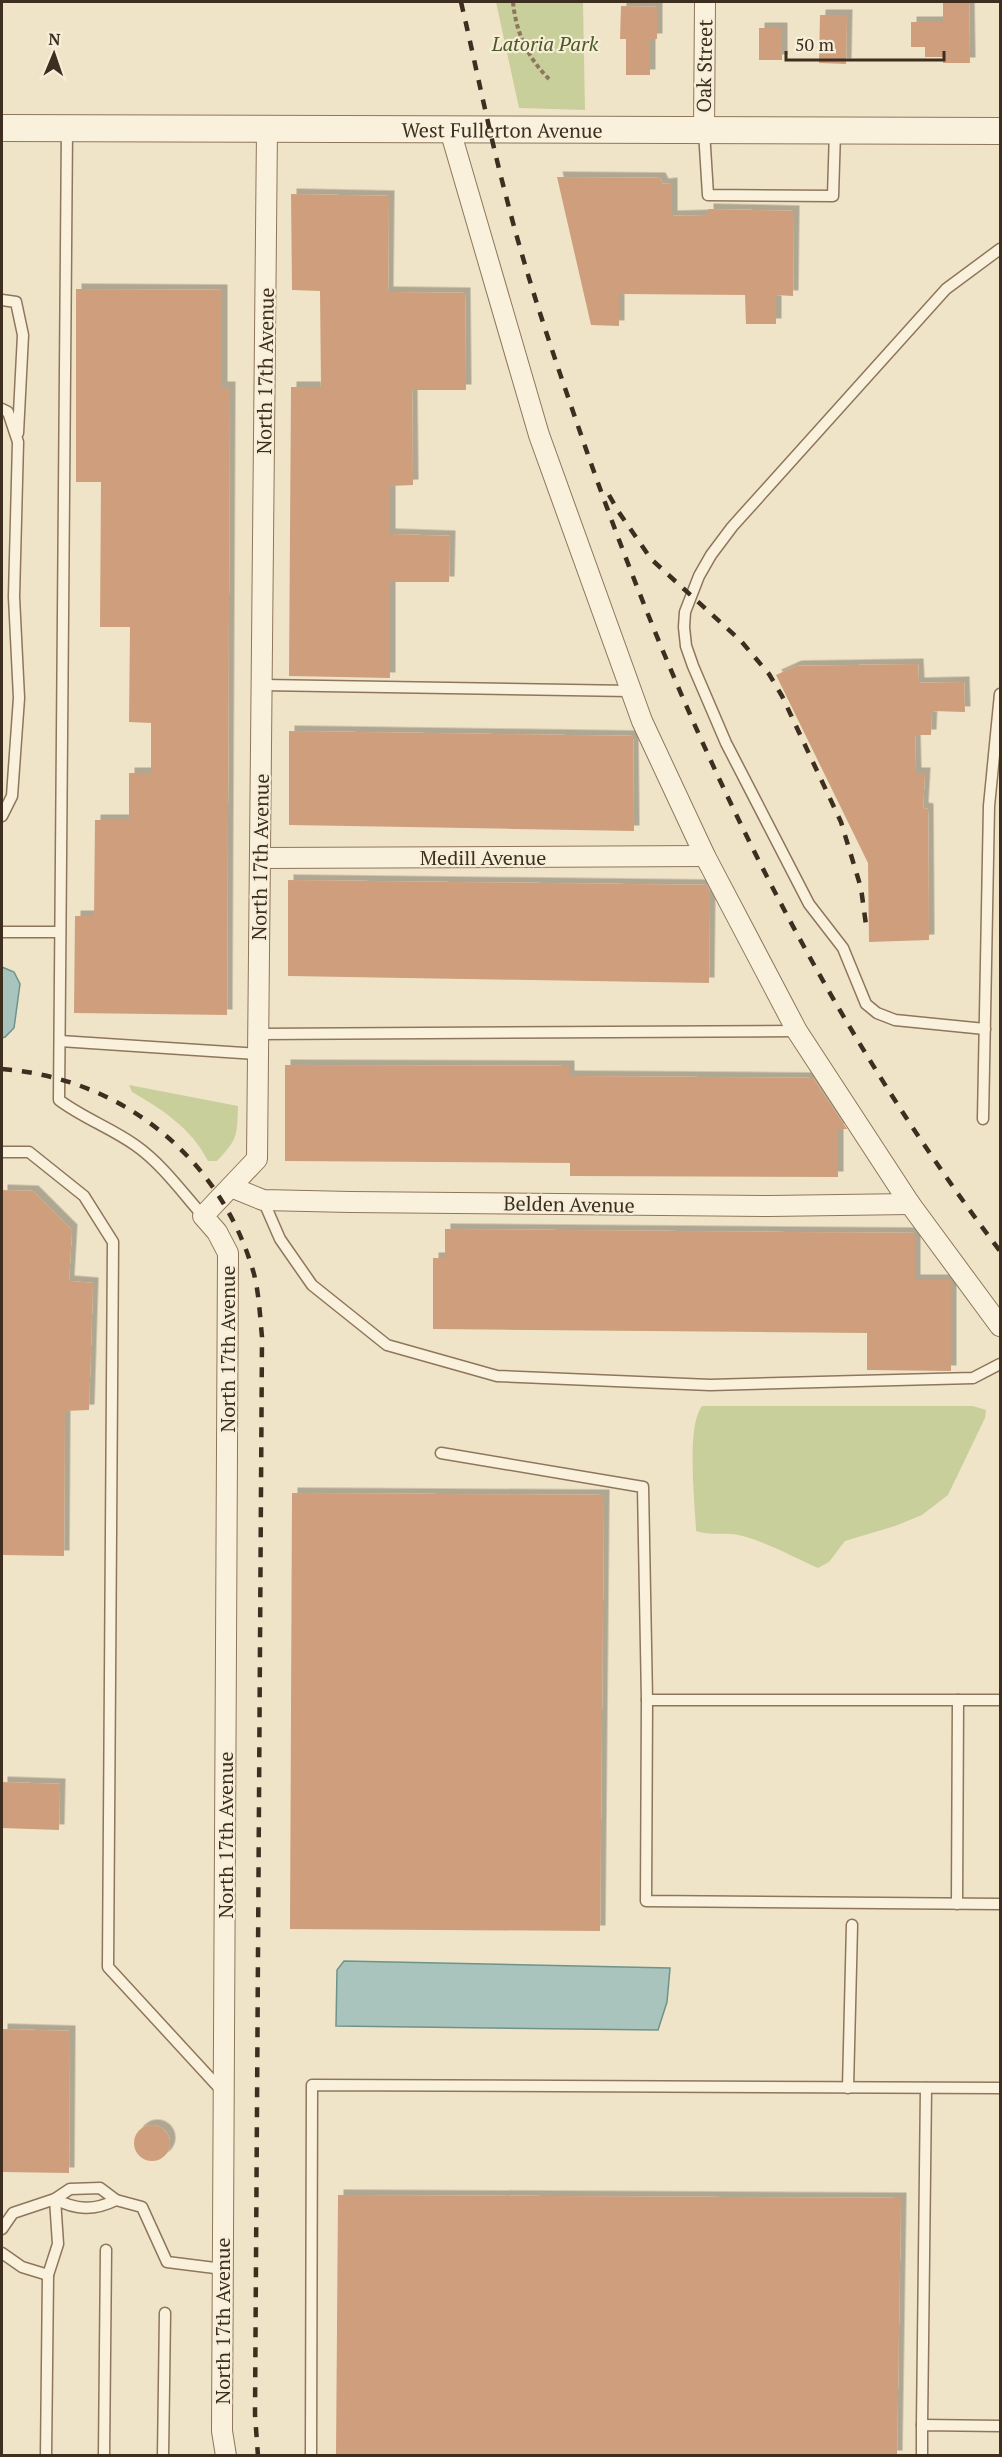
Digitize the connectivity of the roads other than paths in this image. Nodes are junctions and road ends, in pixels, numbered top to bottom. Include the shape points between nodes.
1 (705, 2) edge
2 (2, 128) edge
3 (67, 128) junction
4 (267, 129) junction
5 (450, 130) junction
6 (704, 130) junction
7 (835, 131) junction
8 (1000, 131) edge
9 (1000, 249) edge
10 (2, 300) edge
11 (2, 409) edge
12 (18, 442) junction
13 (262, 685) junction
14 (631, 692) junction
15 (1000, 694) edge
16 (2, 816) edge
17 (705, 856) junction
18 (260, 858) junction
19 (2, 932) edge
20 (60, 932) junction
21 (985, 1029) junction
22 (797, 1031) junction
23 (60, 1041) junction
24 (258, 1044) junction
25 (983, 1119) dead end
26 (2, 1152) edge
27 (231, 1187) junction
28 (264, 1200) junction
29 (910, 1204) junction
30 (203, 1216) junction
31 (1000, 1326) edge
32 (1000, 1364) edge
33 (441, 1454) dead end
34 (647, 1700) junction
35 (958, 1700) junction
36 (1000, 1700) edge
37 (957, 1904) junction
38 (1000, 1904) edge
39 (852, 1925) dead end
40 (848, 2088) junction
41 (926, 2088) junction
42 (1000, 2088) edge
43 (224, 2092) junction
44 (55, 2199) junction
45 (116, 2200) junction
46 (2, 2229) edge
47 (106, 2250) dead end
48 (2, 2253) edge
49 (223, 2269) junction
50 (48, 2275) junction
51 (165, 2313) dead end
52 (922, 2425) junction
53 (1000, 2426) edge
54 (46, 2456) edge
55 (104, 2456) edge
56 (163, 2456) edge
57 (226, 2456) edge
58 (311, 2456) edge
59 (922, 2456) edge

1 - 6 street, Oak Street
2 - 3 street, West Fullerton Avenue
3 - 4 street, West Fullerton Avenue
3 - 20 lane
4 - 5 street, West Fullerton Avenue
4 - 13 street, North 17th Avenue
5 - 6 street, West Fullerton Avenue
5 - 14 street via 539,435
6 - 7 street, West Fullerton Avenue
6 - 7 lane via 708,195 833,196
7 - 8 street, West Fullerton Avenue
9 - 21 lane via 946,289 732,527 699,576 685,612 684,627 693,666 726,743 808,904 843,948 866,1004 895,1020
10 - 12 lane via 16,302 23,335
11 - 12 lane via 8,412
12 - 16 lane via 14,597 19,698 12,796
13 - 14 lane
13 - 18 street, North 17th Avenue
14 - 17 street
15 - 21 lane via 989,806
17 - 18 street, Medill Avenue
17 - 22 street
18 - 24 street, North 17th Avenue
19 - 20 lane
20 - 23 lane
21 - 25 lane
22 - 24 lane
22 - 29 street
23 - 24 lane
23 - 30 lane via 59,1100 136,1145
24 - 27 street, North 17th Avenue via 257,1159
26 - 43 lane via 29,1152 84,1196 113,1242 108,1967
27 - 28 street, Belden Avenue
27 - 30 street, North 17th Avenue
28 - 29 street, Belden Avenue
28 - 32 lane via 280,1239 312,1285 387,1345 497,1376 710,1385 973,1378
29 - 31 street
30 - 43 street, North 17th Avenue via 218,1232 228,1253
33 - 34 lane via 643,1487
34 - 35 lane
34 - 37 lane via 646,1901
35 - 36 lane
35 - 37 lane
37 - 38 lane
39 - 40 lane
40 - 41 lane
40 - 58 lane via 312,2085
41 - 42 lane
41 - 52 lane
43 - 49 street, North 17th Avenue
44 - 45 lane via 72,2207 100,2208
44 - 45 lane via 70,2189 100,2188
44 - 46 lane via 13,2213
44 - 50 lane via 58,2244
45 - 49 lane via 142,2207 167,2262
47 - 55 lane
48 - 50 lane via 22,2267
49 - 57 street, North 17th Avenue via 222,2431
50 - 54 lane
51 - 56 lane
52 - 53 lane
52 - 59 lane

